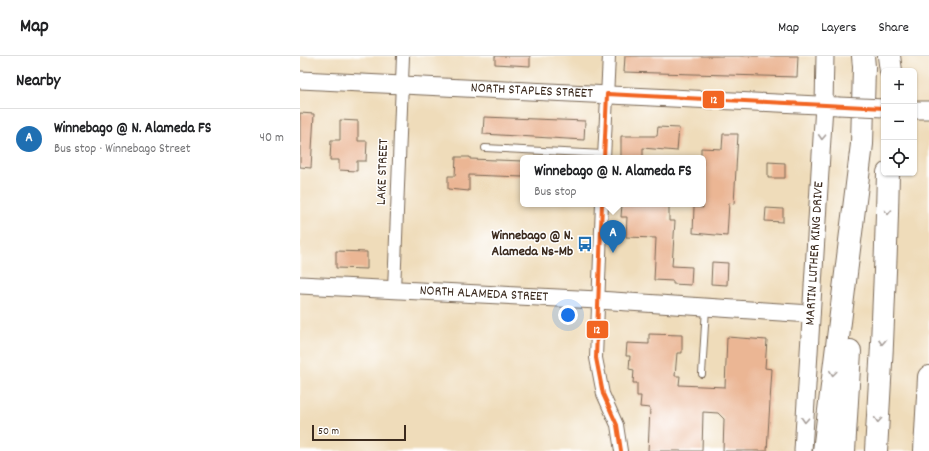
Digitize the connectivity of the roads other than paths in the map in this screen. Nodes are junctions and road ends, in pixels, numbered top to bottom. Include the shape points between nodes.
1 (402, 56) edge
2 (609, 56) edge
3 (825, 56) edge
4 (863, 56) edge
5 (888, 56) edge
6 (890, 68) edge
7 (300, 80) edge
8 (401, 85) junction
9 (607, 94) junction
10 (831, 106) junction
11 (881, 108) edge
12 (917, 110) edge
13 (929, 110) edge
14 (862, 144) junction
15 (485, 148) dead end
16 (589, 155) edge
17 (604, 155) edge
18 (888, 176) edge
19 (602, 207) edge
20 (300, 285) edge
21 (394, 290) junction
22 (598, 300) junction
23 (706, 307) junction
24 (811, 314) junction
25 (702, 374) dead end
26 (929, 377) edge
27 (927, 419) junction
28 (621, 451) edge
29 (803, 451) edge
30 (824, 451) edge
31 (844, 451) edge
32 (876, 451) edge
33 (925, 451) edge
34 (928, 451) edge

1 - 8 street, LAKE STREET
2 - 9 street
3 - 10 street, MARTIN LUTHER KING DRIVE
4 - 14 highway
5 - 6 highway
7 - 8 street, NORTH STAPLES STREET
8 - 9 street, NORTH STAPLES STREET
8 - 21 street, LAKE STREET
9 - 10 street, NORTH STAPLES STREET
9 - 17 street
10 - 11 street, NORTH STAPLES STREET, bridge
10 -> 24 street, MARTIN LUTHER KING DRIVE
12 - 13 street
14 -> 30 highway
14 - 31 highway
15 - 16 lane
18 -> 32 highway via 887,246
19 - 22 street
20 - 21 street, NORTH ALAMEDA STREET
21 - 22 street, NORTH ALAMEDA STREET
22 - 23 street, NORTH ALAMEDA STREET
22 - 28 street via 596,358 603,394 617,425
23 - 24 street, NORTH ALAMEDA STREET
23 - 25 lane
24 -> 29 street, MARTIN LUTHER KING DRIVE
26 - 27 highway
27 - 33 highway
27 - 34 highway

